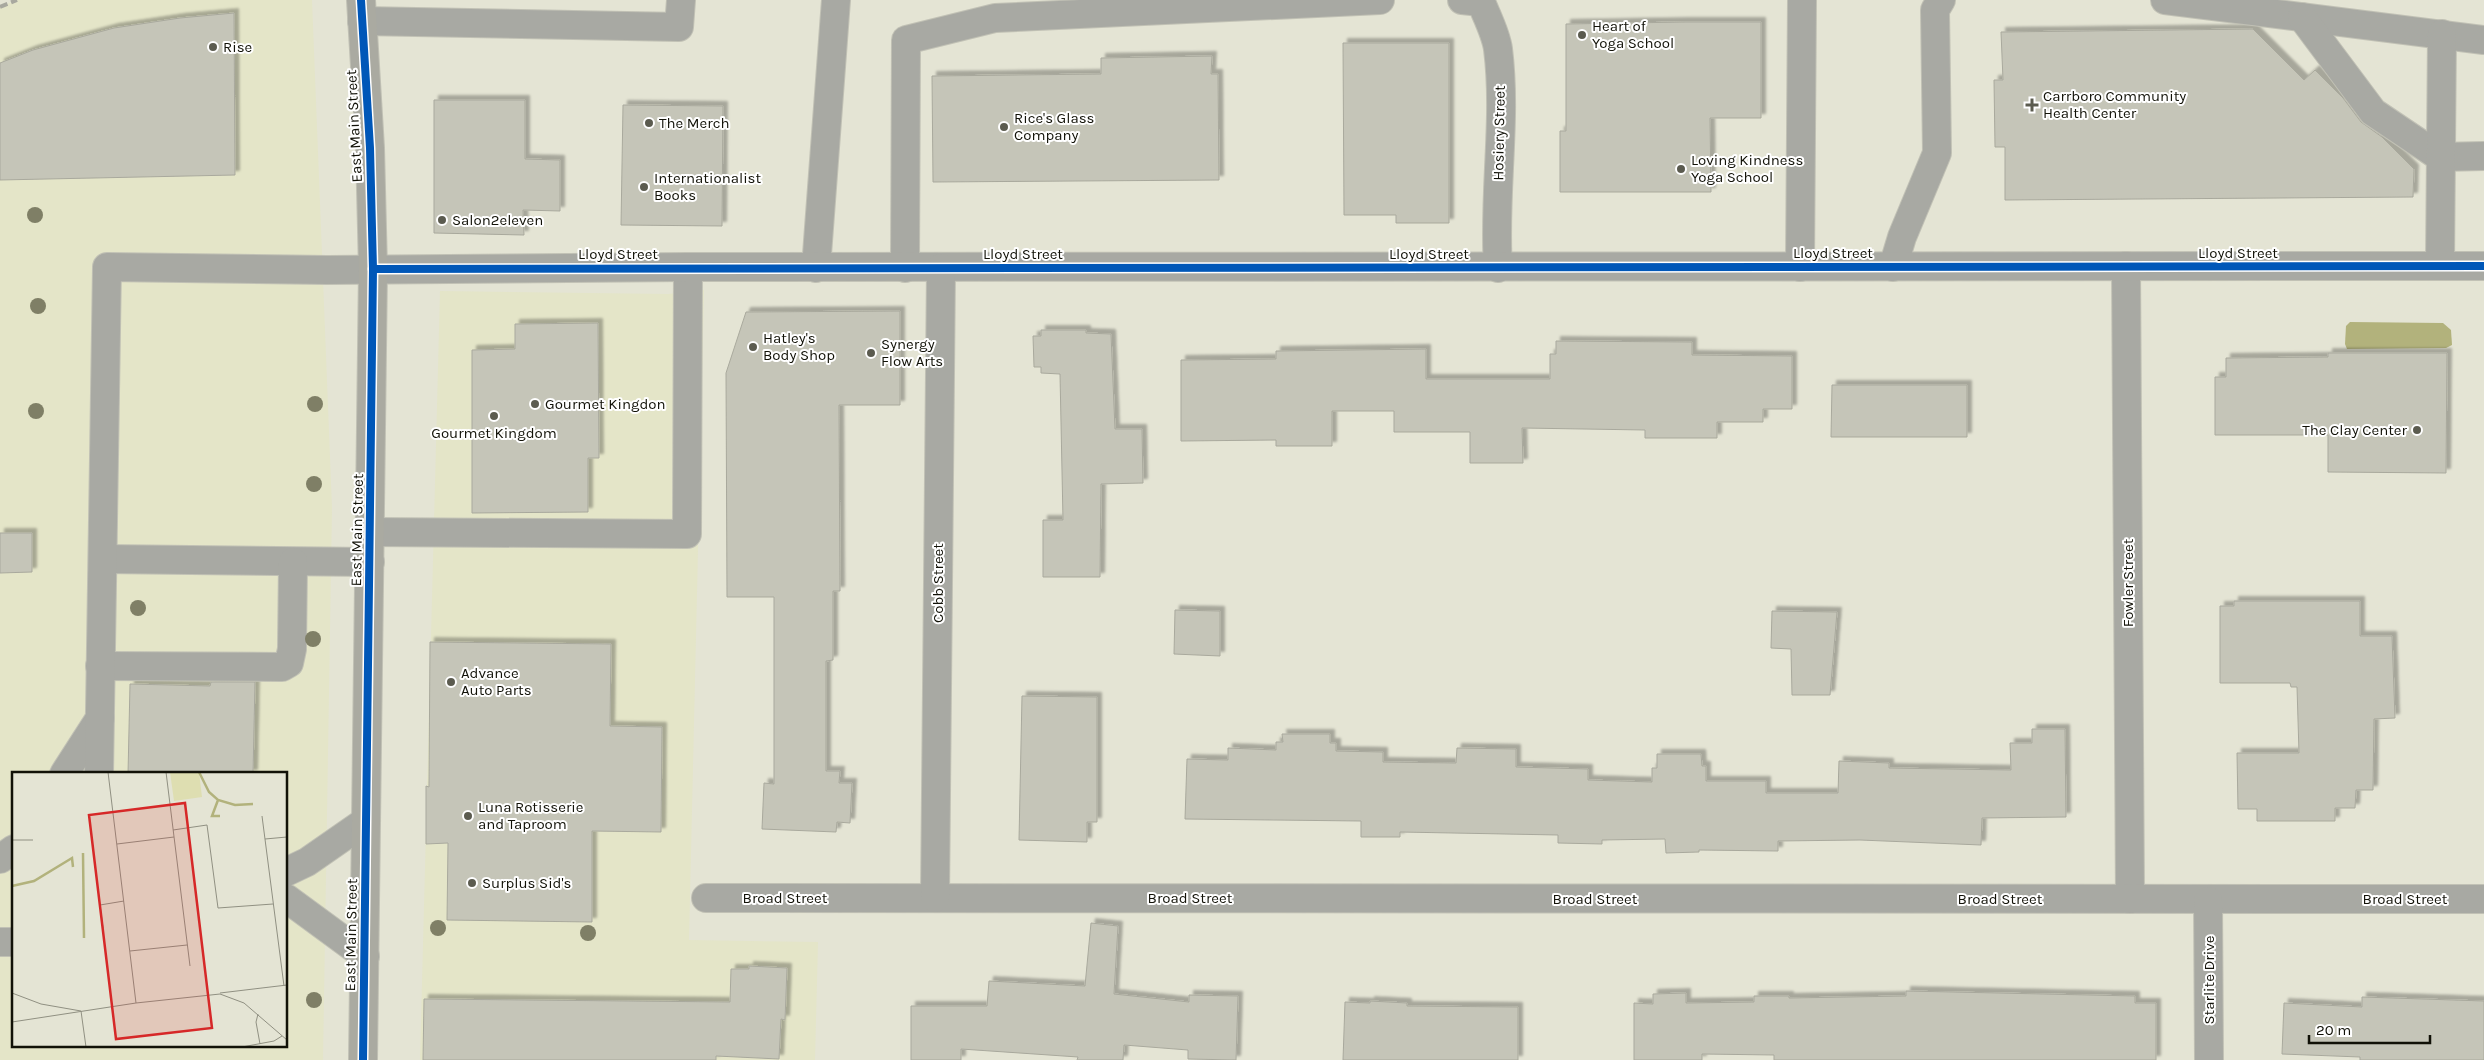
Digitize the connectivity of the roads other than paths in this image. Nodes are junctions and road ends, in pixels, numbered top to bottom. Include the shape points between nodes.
1 (681, 0) edge
2 (836, 0) edge
3 (1380, 0) edge
4 (1802, 0) edge
5 (1941, 0) edge
6 (2165, 0) edge
7 (1472, 1) edge
8 (362, 10) edge
9 (2302, 17) junction
10 (2442, 34) junction
11 (2484, 40) edge
12 (2484, 156) edge
13 (2440, 157) junction
14 (2126, 266) junction
15 (2440, 266) junction
16 (2484, 266) edge
17 (1800, 267) junction
18 (1894, 267) junction
19 (688, 268) junction
20 (816, 268) junction
21 (905, 268) junction
22 (941, 268) junction
23 (1498, 268) junction
24 (373, 269) junction
25 (371, 532) junction
26 (102, 559) junction
27 (293, 562) junction
28 (370, 562) junction
29 (100, 666) junction
30 (100, 718) junction
31 (65, 772) edge
32 (99, 772) edge
33 (366, 821) junction
34 (0, 834) edge
35 (12, 843) edge
36 (12, 850) edge
37 (0, 859) edge
38 (288, 871) edge
39 (706, 898) dead end
40 (935, 898) junction
41 (288, 899) edge
42 (2130, 899) junction
43 (2484, 900) edge
44 (2208, 901) junction
45 (365, 956) junction
46 (363, 1060) edge
47 (2209, 1060) edge

1 - 8 street via 679,27
2 - 20 street
3 - 21 street via 995,18 906,40
4 - 17 street
5 - 18 street via 1935,10 1937,153 1902,236
6 - 9 street
7 - 23 street, Hosiery Street via 1497,47 1500,84
8 - 24 main road, East Main Street
9 - 10 street
9 - 13 street via 2373,112
10 - 11 street
10 - 13 street
12 - 13 street
13 - 15 street
14 - 15 street, Lloyd Street
14 - 18 street, Lloyd Street
14 - 42 street, Fowler Street
15 - 16 street, Lloyd Street
17 - 18 street, Lloyd Street
17 - 23 street, Lloyd Street
19 - 20 street, Lloyd Street
19 - 24 street, Lloyd Street
19 - 25 street via 687,534
20 - 21 street, Lloyd Street
21 - 22 street, Lloyd Street
22 - 23 street, Lloyd Street
22 - 40 street, Cobb Street
24 - 25 main road, East Main Street
24 - 26 street, Lloyd Street via 107,266
25 - 28 main road, East Main Street
26 - 27 street
26 - 29 street
27 - 28 street
27 - 29 street via 292,649 289,663 282,667
28 - 33 main road, East Main Street
29 - 30 street
30 - 31 street
30 - 32 street
33 - 38 street via 307,862
33 - 45 main road, East Main Street
34 - 35 street
36 - 37 street
39 - 40 street, Broad Street
40 - 42 street, Broad Street
41 - 45 street
42 - 44 street, Broad Street
43 - 44 street, Broad Street
44 - 47 street, Starlite Drive
45 - 46 main road, East Main Street

